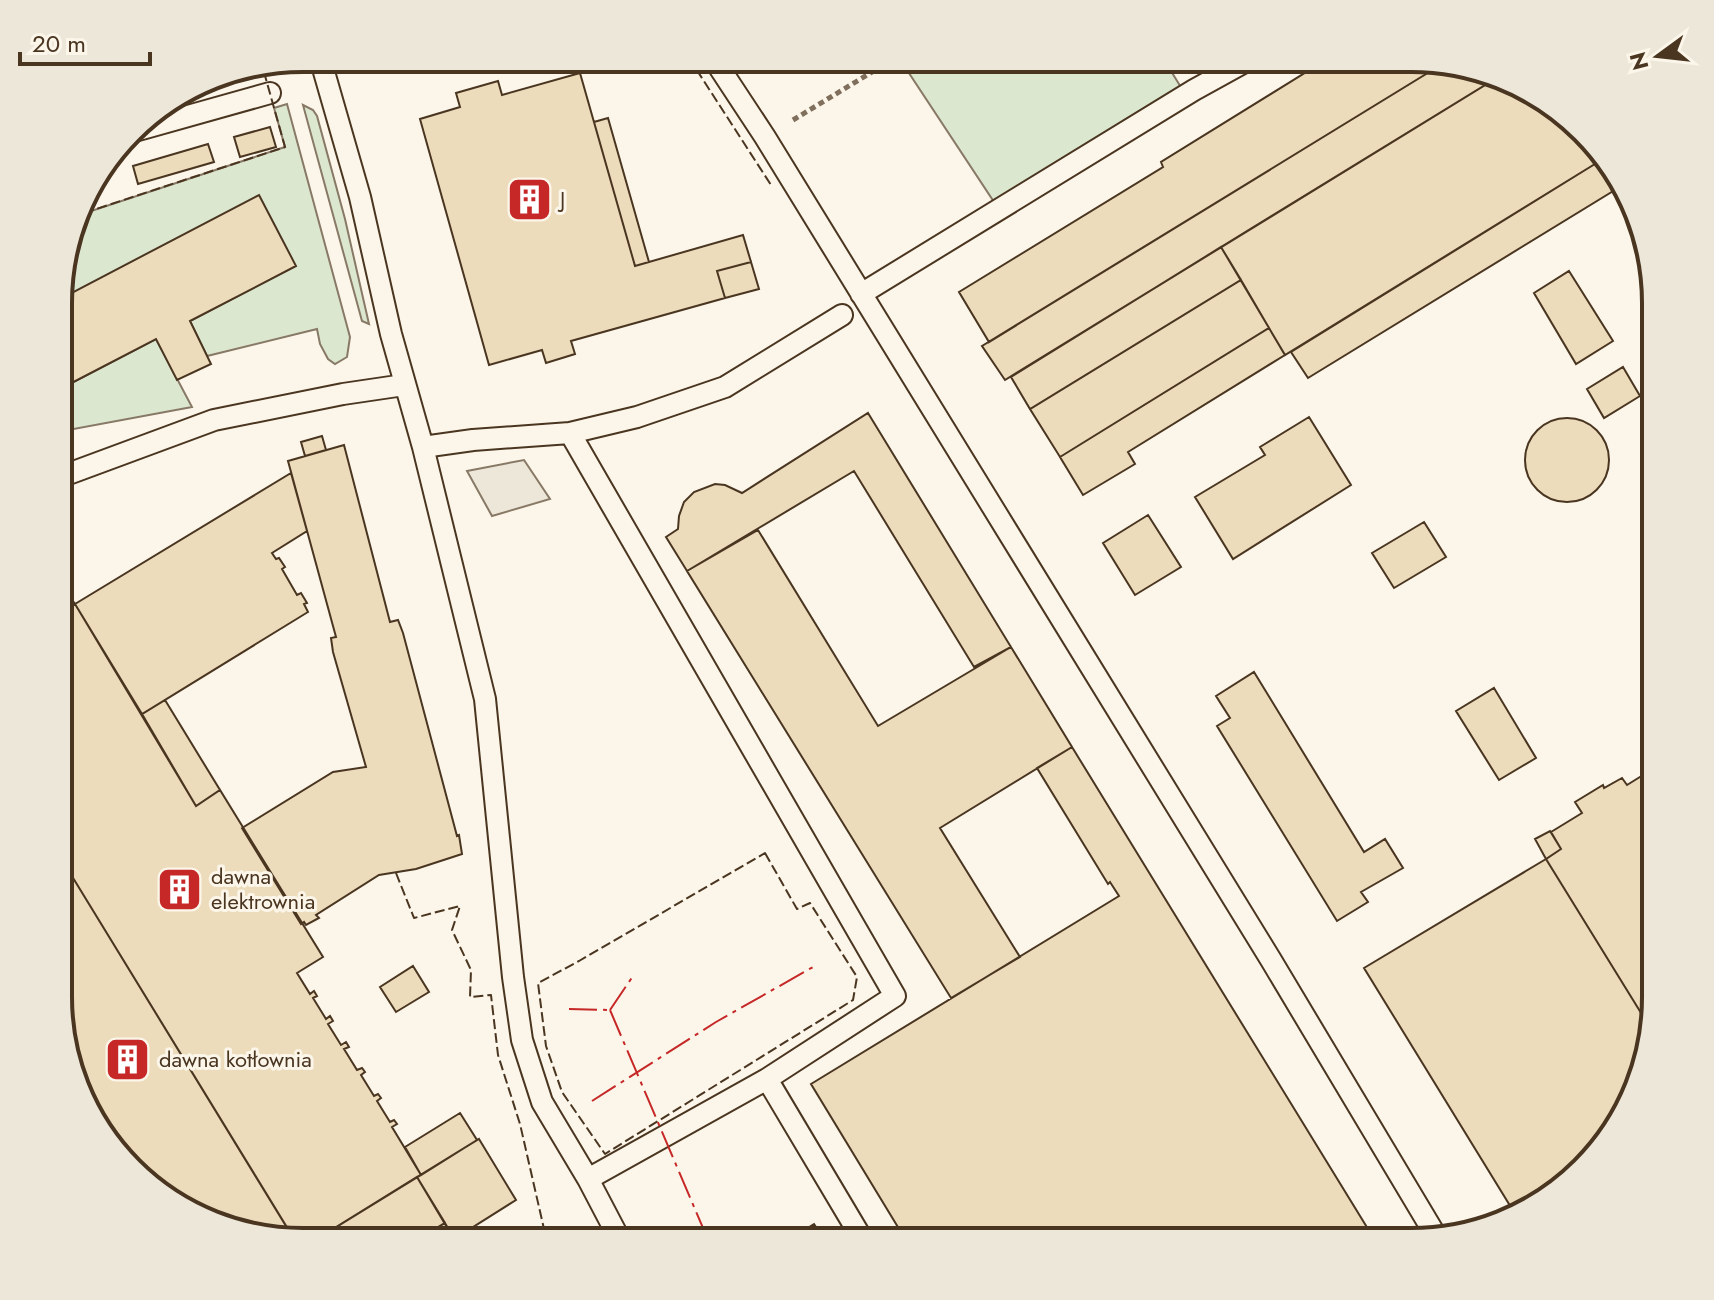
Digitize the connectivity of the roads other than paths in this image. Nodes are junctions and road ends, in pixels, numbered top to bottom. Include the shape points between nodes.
1 (324, 72) edge
2 (722, 72) edge
3 (1227, 72) edge
4 (270, 93) dead end
5 (157, 125) edge
6 (861, 294) junction
7 (842, 315) dead end
8 (404, 385) junction
9 (570, 433) junction
10 (423, 447) junction
11 (72, 473) edge
12 (767, 1079) junction
13 (588, 1179) junction
14 (1430, 1227) edge
15 (614, 1228) edge
16 (856, 1228) edge

1 - 8 lane
2 - 6 lane
3 - 6 lane
4 - 5 lane
6 - 14 lane
7 - 9 lane via 725,387
8 - 10 lane
8 - 11 lane via 214,420
9 - 10 lane
9 - 12 lane via 895,996
10 - 13 lane via 485,699 522,1040 542,1102
12 - 13 lane
12 - 16 lane
13 - 15 lane

